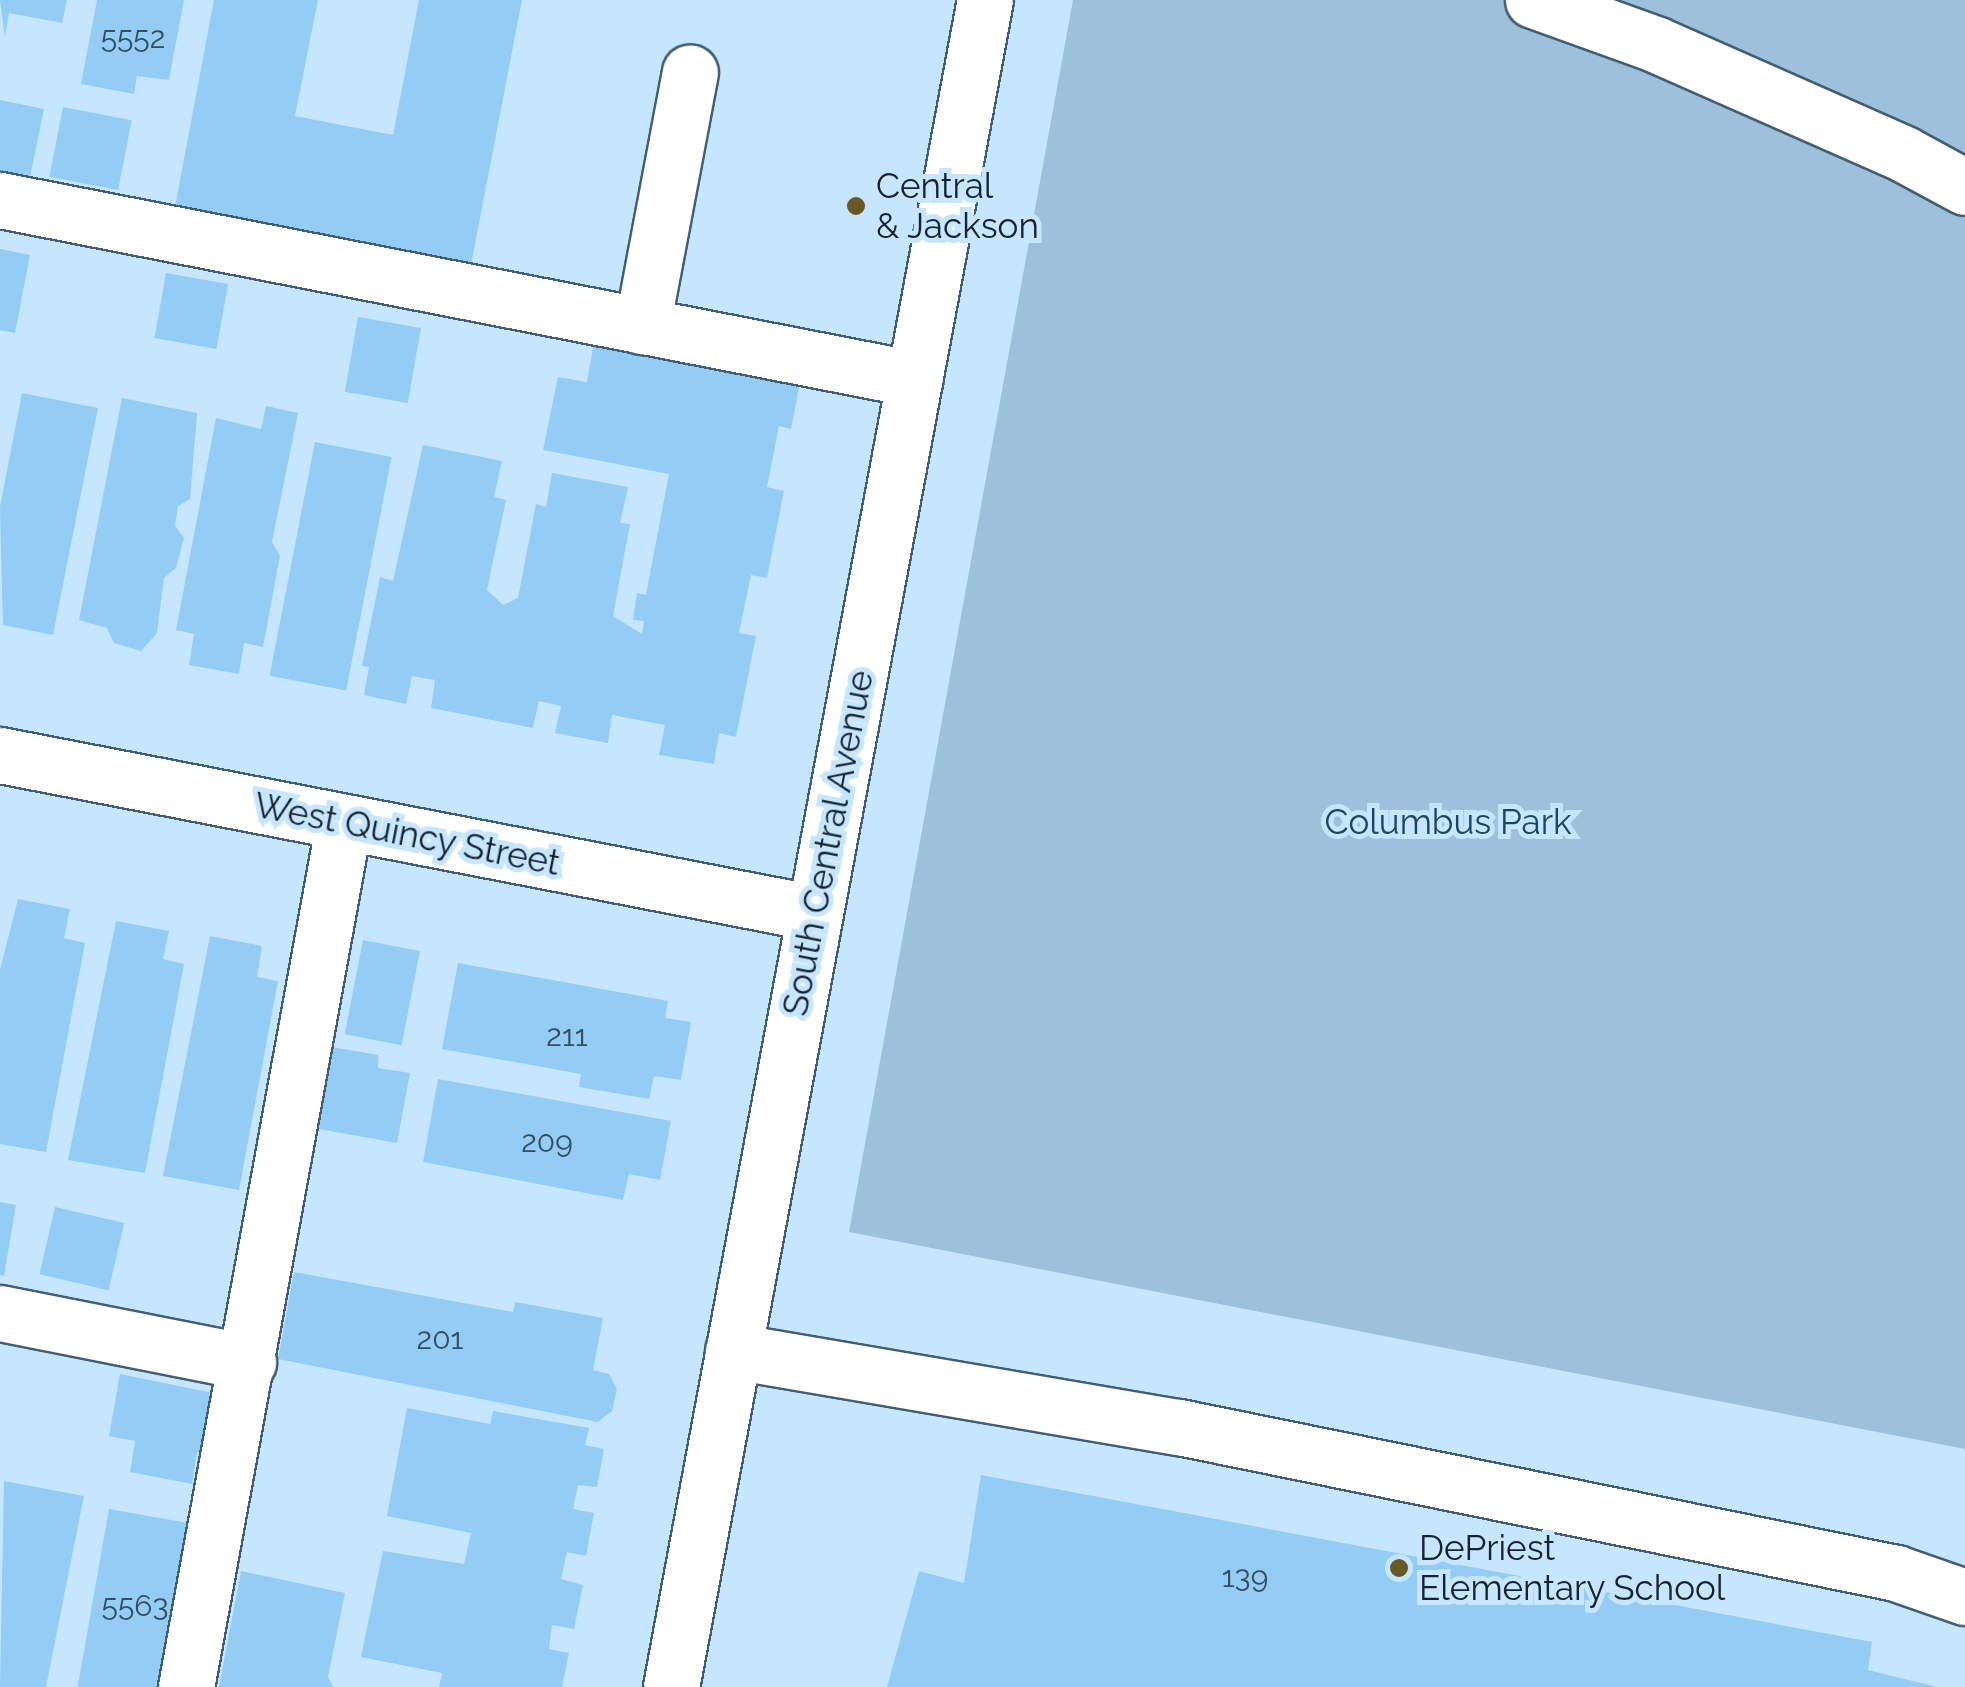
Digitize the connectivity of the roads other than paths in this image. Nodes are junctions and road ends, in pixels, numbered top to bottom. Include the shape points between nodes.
1 (985, 0) edge
2 (1533, 0) edge
3 (690, 73) dead end
4 (1965, 187) edge
5 (0, 200) edge
6 (642, 326) junction
7 (915, 379) junction
8 (0, 755) edge
9 (344, 822) junction
10 (815, 913) junction
11 (0, 1313) edge
12 (733, 1351) junction
13 (248, 1362) junction
14 (1965, 1597) edge
15 (186, 1687) edge
16 (671, 1687) edge

1 - 7 street, South Central Avenue
2 - 4 street via 1655,44
3 - 6 street
5 - 6 street
6 - 7 street
7 - 10 street, South Central Avenue
8 - 9 street, West Quincy Street
9 - 10 street, West Quincy Street
9 - 13 street
10 - 12 street, South Central Avenue
11 - 13 street
12 - 14 street via 1179,1427 1896,1574
12 - 16 street, South Central Avenue
13 - 15 street

